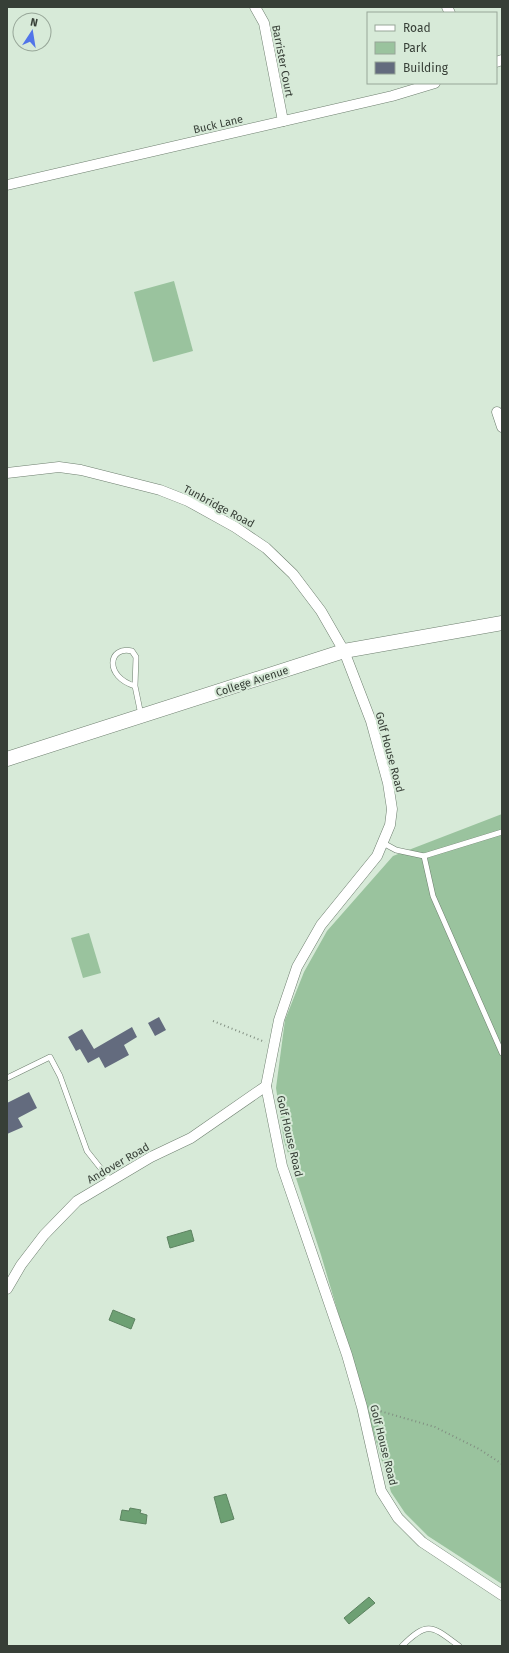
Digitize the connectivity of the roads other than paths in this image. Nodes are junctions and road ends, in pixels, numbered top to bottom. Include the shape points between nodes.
1 (255, 7) edge
2 (432, 84) edge
3 (283, 121) junction
4 (7, 185) edge
5 (497, 412) dead end
6 (502, 427) edge
7 (7, 473) edge
8 (502, 623) edge
9 (344, 651) junction
10 (135, 686) junction
11 (141, 716) junction
12 (7, 759) edge
13 (502, 832) edge
14 (383, 843) junction
15 (424, 856) junction
16 (502, 1053) edge
17 (7, 1078) edge
18 (266, 1086) junction
19 (110, 1180) junction
20 (7, 1289) edge
21 (502, 1595) edge
22 (402, 1646) edge
23 (459, 1646) edge

1 - 3 street, Barrister Court via 264,23
2 - 3 street, Buck Lane via 392,96
3 - 4 street, Buck Lane
5 - 6 street
7 - 9 street, Tunbridge Road via 59,467 82,470 160,490 188,501 266,548 293,574 321,612
8 - 9 main road, College Avenue
9 - 11 main road, College Avenue
9 - 14 street, Golf House Road via 371,721 388,783 392,809 390,825
10 - 10 lane via 136,657 132,651 126,650 117,654 112,663 114,672 121,681
10 - 11 lane
11 - 12 main road, College Avenue
13 - 15 lane
14 - 15 lane via 396,850
14 - 18 street, Golf House Road via 377,856 321,925 307,948 287,994 273,1045
15 - 16 lane via 433,896
17 - 19 lane via 50,1057 60,1076 88,1151
18 - 19 street, Andover Road via 191,1138
18 - 21 street, Golf House Road via 282,1166 347,1355 363,1410 381,1491 398,1518 422,1542
19 - 20 street, Andover Road via 77,1201 57,1220 21,1265
22 - 23 lane via 417,1631 430,1628

